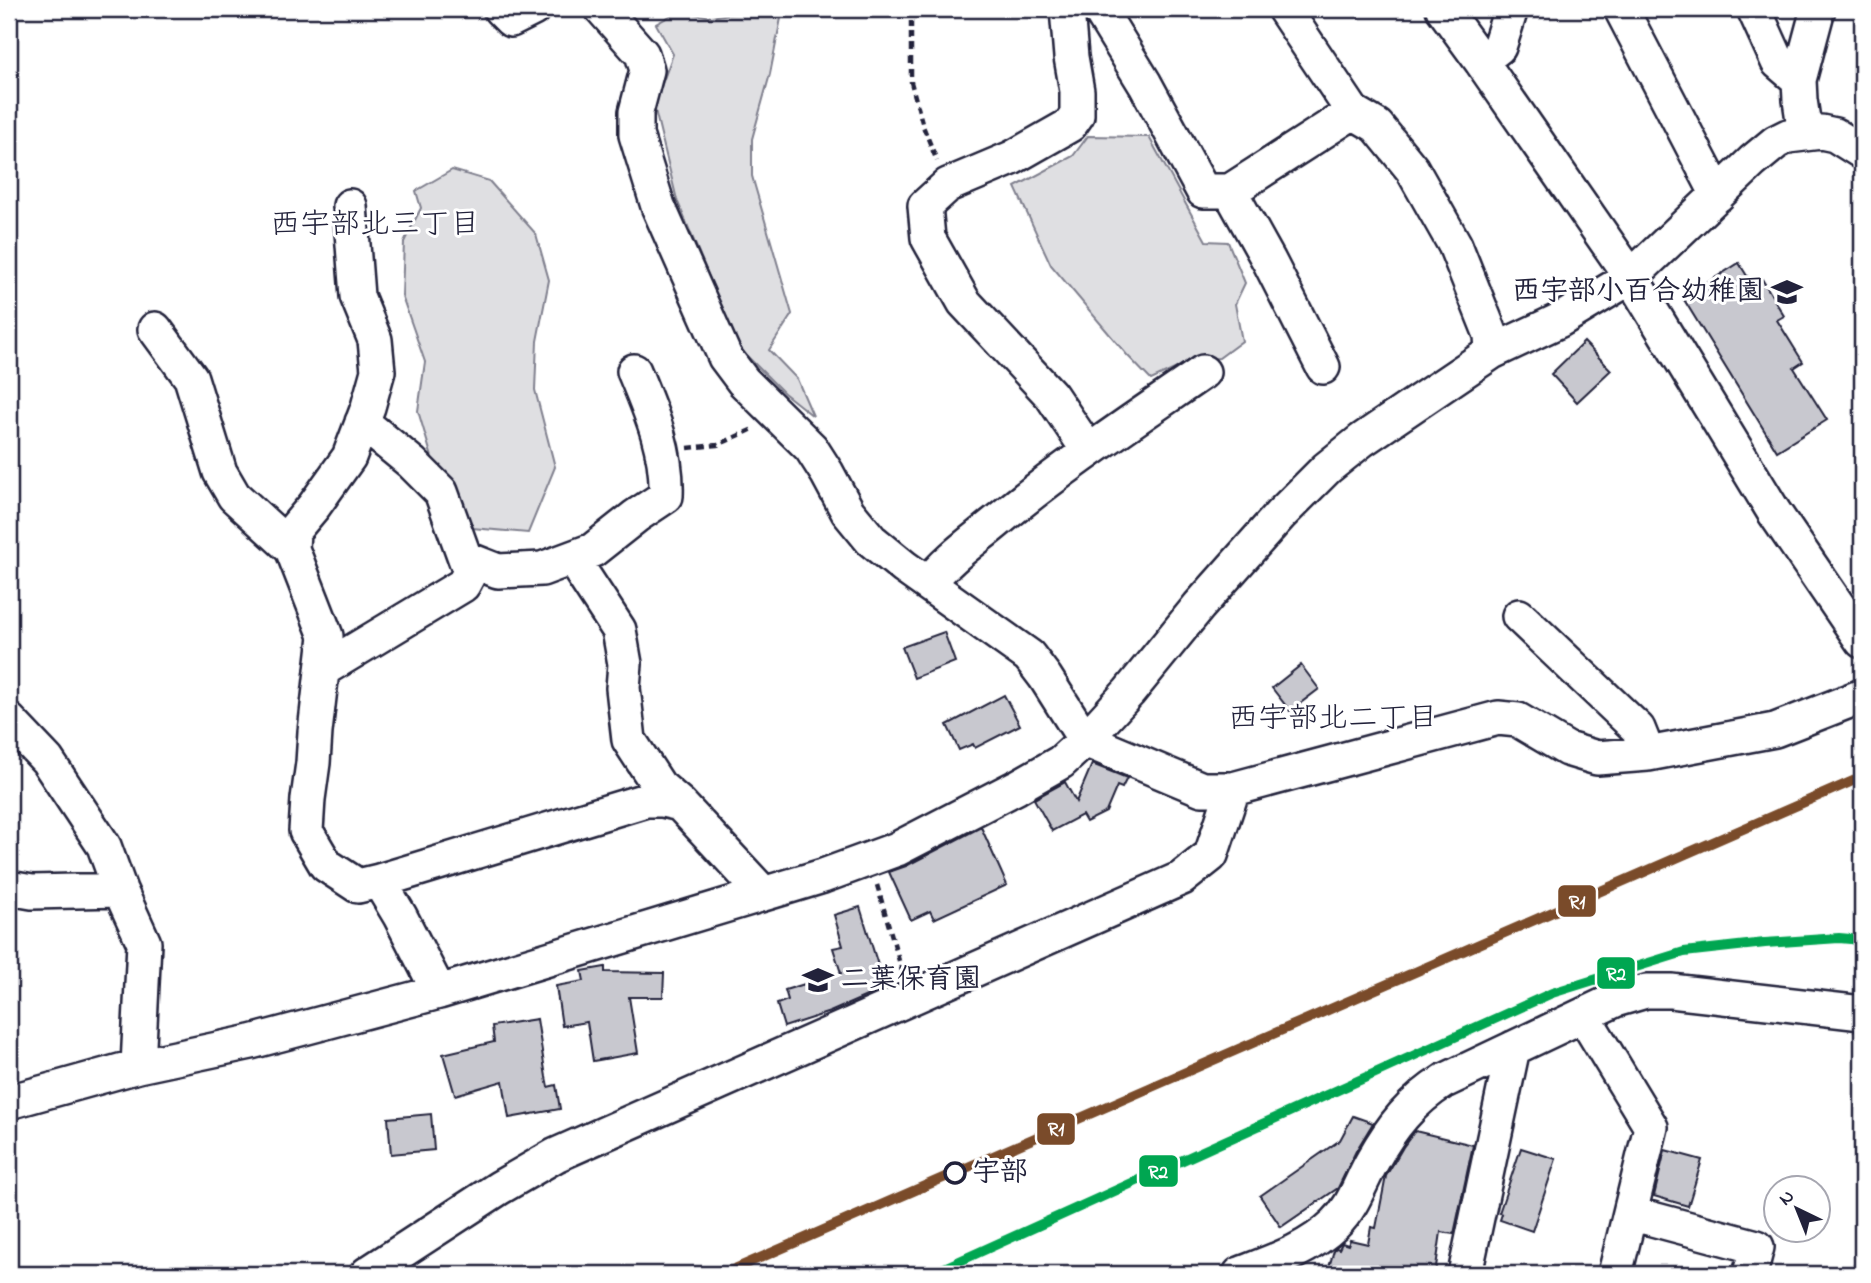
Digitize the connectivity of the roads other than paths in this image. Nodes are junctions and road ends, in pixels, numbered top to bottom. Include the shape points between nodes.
1 (500, 9) edge
2 (533, 9) edge
3 (602, 9) edge
4 (1067, 9) edge
5 (1099, 9) edge
6 (1284, 9) edge
7 (1443, 9) edge
8 (1511, 9) edge
9 (1621, 9) edge
10 (1754, 9) edge
11 (1818, 9) edge
12 (1481, 61) junction
13 (1799, 80) junction
14 (1353, 112) junction
15 (1805, 133) junction
16 (1862, 152) edge
17 (1230, 191) junction
18 (1718, 195) junction
19 (350, 206) dead end
20 (1631, 277) junction
21 (155, 329) dead end
22 (1492, 352) junction
23 (1323, 367) dead end
24 (634, 371) dead end
25 (1203, 372) dead end
26 (362, 422) junction
27 (1088, 450) junction
28 (292, 549) junction
29 (465, 558) junction
30 (572, 558) junction
31 (928, 584) junction
32 (1519, 616) dead end
33 (1862, 641) edge
34 (322, 670) junction
35 (1862, 696) edge
36 (9, 720) edge
37 (1085, 740) junction
38 (1648, 754) junction
39 (1233, 789) junction
40 (680, 804) junction
41 (379, 881) junction
42 (9, 888) edge
43 (120, 890) junction
44 (763, 893) junction
45 (439, 992) junction
46 (1862, 1013) edge
47 (1583, 1015) junction
48 (1513, 1048) junction
49 (138, 1066) junction
50 (9, 1102) edge
51 (1630, 1213) junction
52 (367, 1274) edge
53 (1240, 1274) edge
54 (1465, 1274) edge
55 (1615, 1274) edge
56 (1750, 1274) edge

1 - 2 street via 511,20
3 - 31 street via 642,54 647,70 636,112 636,135 659,206 725,357 811,448 848,512 871,540
4 - 27 street via 1077,92 1077,115 1070,125 1012,158 948,185 925,206 928,238 964,302 1051,395
5 - 17 street via 1203,191
6 - 14 street
7 - 12 street
8 - 12 street via 1499,47
9 - 18 street
10 - 13 street via 1778,62
11 - 13 street
12 - 20 street
13 - 15 street
14 - 17 street
14 - 22 street via 1377,126 1412,169 1455,245 1491,335
15 - 16 street via 1835,135
15 - 18 street via 1776,142
17 - 23 street
18 - 20 street
19 - 26 street via 357,296 375,340 378,371
20 - 22 street via 1560,320
20 - 33 street via 1774,512
21 - 28 street via 191,378 220,472 234,496
22 - 37 street via 1327,468 1280,515
24 - 30 street via 663,451 666,496 593,550
25 - 27 street
26 - 28 street via 349,457 293,531
26 - 29 street via 440,492
27 - 31 street via 940,569
28 - 34 street via 326,636
29 - 30 street via 498,571 542,569
29 - 34 street via 470,572 463,585
30 - 40 street via 620,630 629,740 659,786
31 - 37 street via 1029,656
32 - 38 street via 1638,729
34 - 41 street via 306,831 326,865 358,886
35 - 38 street via 1775,730
36 - 43 street via 47,760 97,835
37 - 39 street via 1202,789
37 - 44 street via 1061,762 897,849
38 - 39 street via 1597,758 1567,749 1518,720 1498,718
39 - 52 street via 1211,855 1182,878 556,1155
40 - 41 street via 646,800
40 - 44 street
41 - 45 street
42 - 43 street via 32,892
43 - 49 street via 144,943
44 - 45 street
45 - 49 street via 251,1042
46 - 47 street via 1646,991
47 - 48 street
47 - 51 street via 1651,1127
48 - 53 street via 1444,1081 1407,1109 1372,1161 1354,1201 1314,1242
48 - 54 street
49 - 50 street
51 - 55 street
51 - 56 street via 1757,1247

